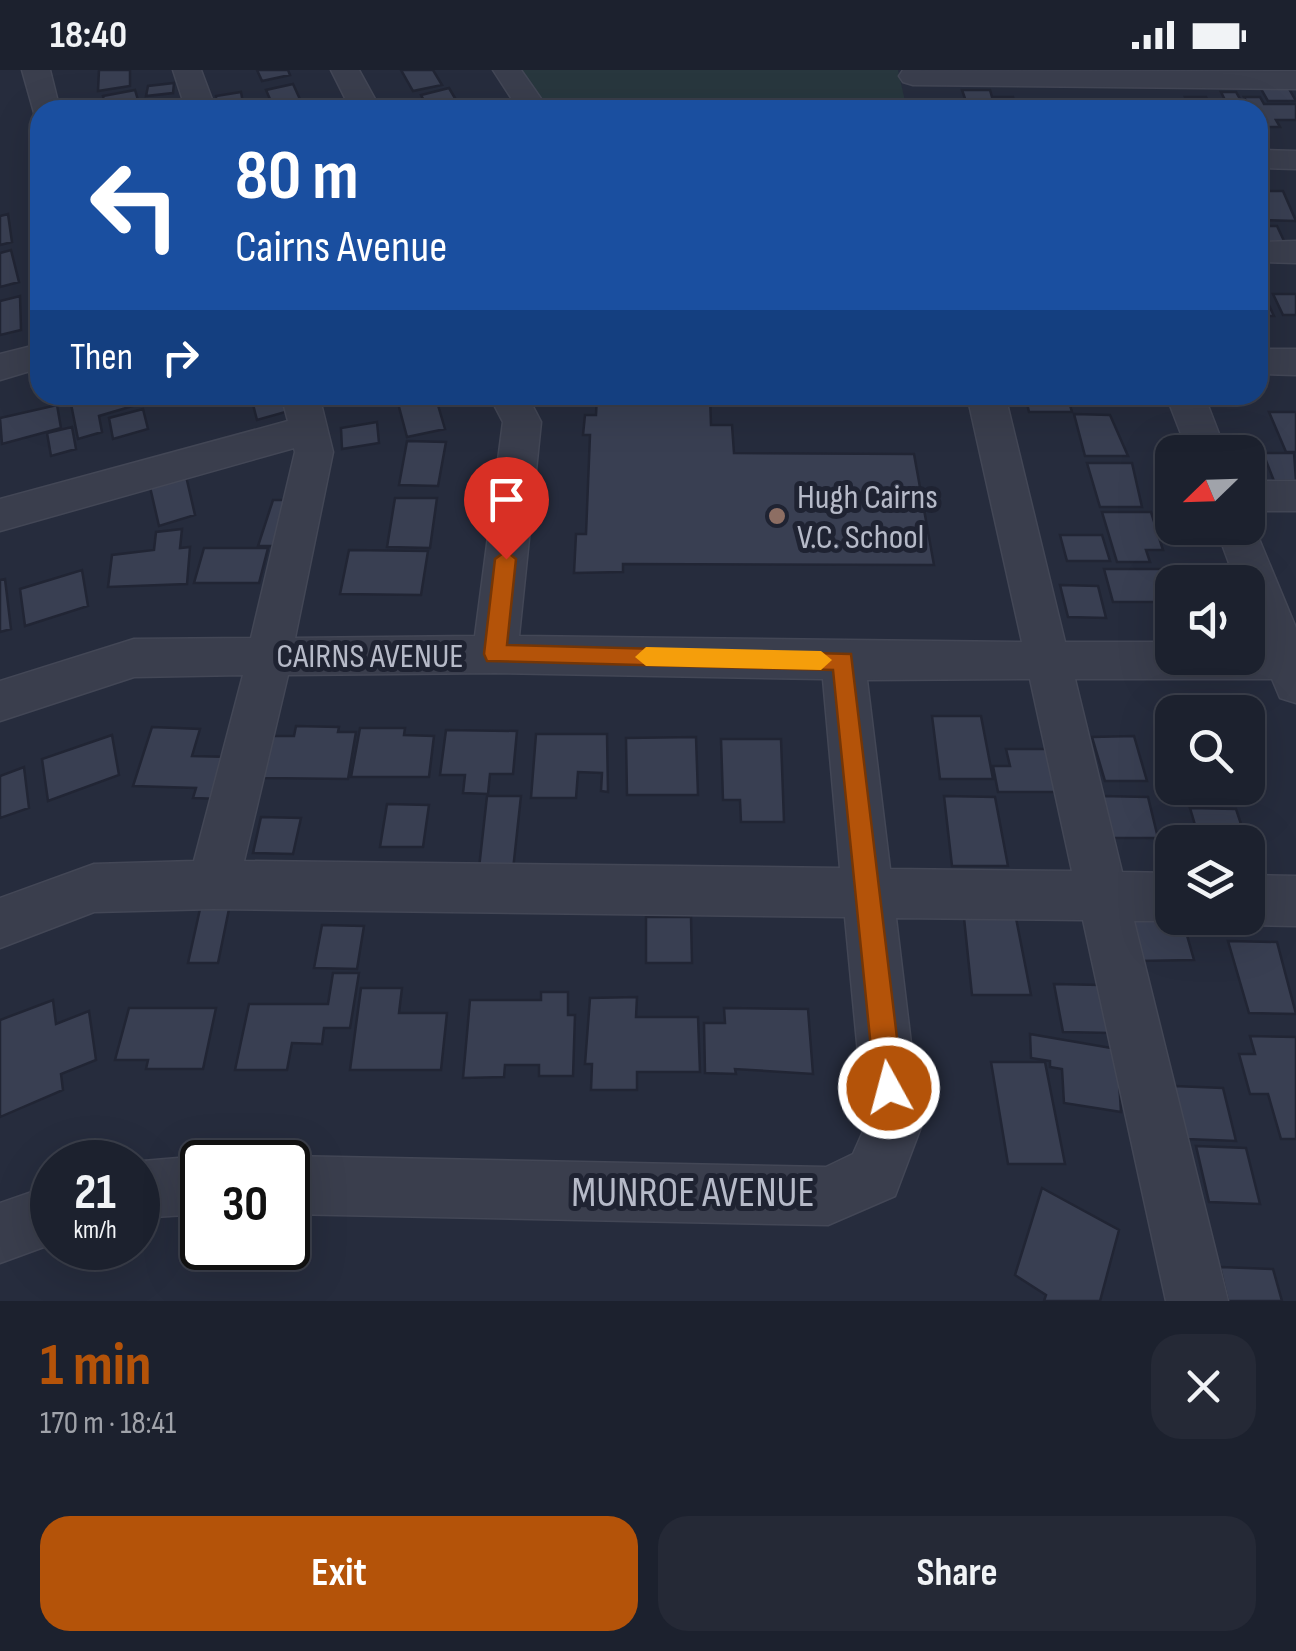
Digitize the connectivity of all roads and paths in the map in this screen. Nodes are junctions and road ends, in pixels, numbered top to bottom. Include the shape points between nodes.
1 (36, 70) edge
2 (187, 70) edge
3 (345, 70) edge
4 (508, 70) edge
5 (912, 73) edge
6 (1064, 74) edge
7 (1296, 80) edge
8 (43, 100) edge
9 (198, 100) edge
10 (361, 100) edge
11 (528, 100) edge
12 (918, 100) edge
13 (1075, 100) edge
14 (1268, 160) edge
15 (1296, 160) edge
16 (1268, 252) edge
17 (1296, 252) edge
18 (30, 359) edge
19 (1268, 362) edge
20 (1296, 362) edge
21 (0, 367) edge
22 (513, 405) edge
23 (988, 405) edge
24 (1189, 405) edge
25 (304, 412) edge
26 (1200, 435) edge
27 (1265, 496) edge
28 (1296, 496) edge
29 (0, 514) edge
30 (1243, 545) edge
31 (495, 654) junction
32 (270, 655) junction
33 (1047, 660) junction
34 (843, 661) junction
35 (1293, 668) edge
36 (0, 701) edge
37 (212, 886) junction
38 (866, 894) junction
39 (1106, 895) junction
40 (1155, 896) edge
41 (1265, 900) edge
42 (1296, 901) edge
43 (0, 923) edge
44 (310, 1185) edge
45 (30, 1223) edge
46 (0, 1234) edge
47 (1198, 1301) edge

1 - 8 street
2 - 9 street
3 - 10 street
4 - 11 street
5 - 6 street
5 - 12 street
6 - 7 street
6 - 13 street
14 - 15 street
16 - 17 street
18 - 21 street
19 - 20 street
22 - 31 street via 522,422
23 - 33 street
24 - 26 street
25 - 29 street
25 - 32 street via 314,452
27 - 28 street
30 - 35 street
31 - 32 street, CAIRNS AVENUE
31 - 34 street, CAIRNS AVENUE
32 - 36 street, CAIRNS AVENUE via 134,658
32 - 37 street
33 - 34 street, CAIRNS AVENUE
33 - 35 street, CAIRNS AVENUE
33 - 39 street
34 - 38 street, MUNROE AVENUE
37 - 38 street
37 - 43 street via 94,888
38 - 39 street
38 - 44 street, MUNROE AVENUE via 893,1127 874,1175 828,1196
39 - 40 street
39 - 47 street
41 - 42 street
45 - 46 street

